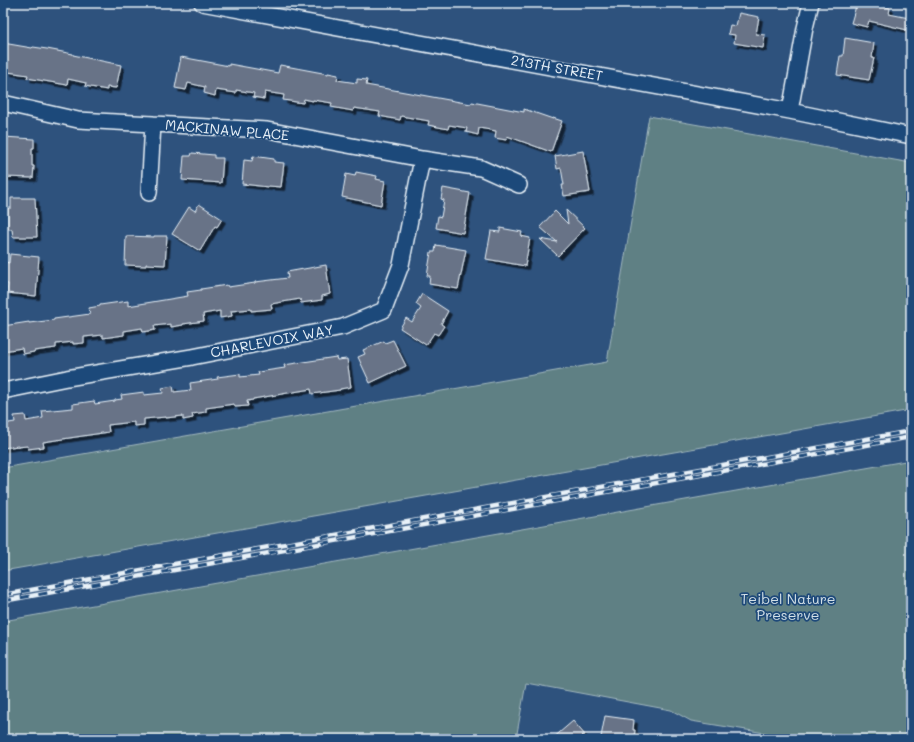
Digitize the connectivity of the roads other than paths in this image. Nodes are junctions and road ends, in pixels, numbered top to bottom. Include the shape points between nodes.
1 (202, 3) edge
2 (811, 3) edge
3 (3, 103) edge
4 (790, 111) junction
5 (153, 124) junction
6 (911, 136) edge
7 (422, 159) junction
8 (519, 185) dead end
9 (149, 192) dead end
10 (3, 391) edge

1 - 4 street, 213TH STREET
2 - 4 street
3 - 5 street, MACKINAW PLACE via 78,120
4 - 6 street, 213TH STREET
5 - 7 street, MACKINAW PLACE via 267,130
5 - 9 street
7 - 8 street, MACKINAW PLACE via 480,168
7 - 10 street, CHARLEVOIX WAY via 401,265 384,310 343,327

